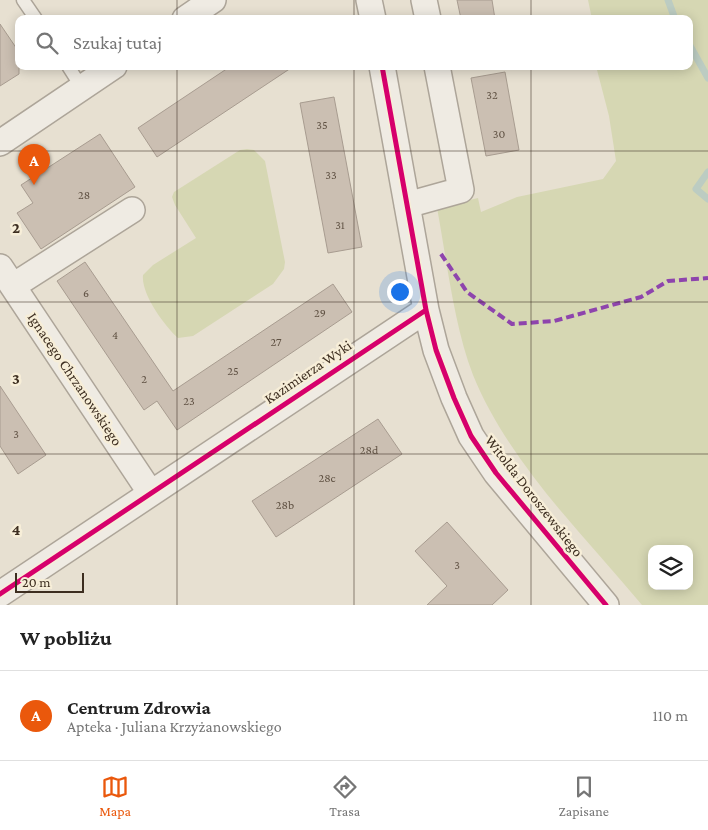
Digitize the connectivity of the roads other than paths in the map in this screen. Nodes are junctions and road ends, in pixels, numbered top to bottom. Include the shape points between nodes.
1 (23, 0) edge
2 (213, 0) edge
3 (369, 0) edge
4 (424, 0) edge
5 (33, 15) edge
6 (191, 15) edge
7 (372, 15) edge
8 (427, 15) edge
9 (71, 70) edge
10 (108, 70) edge
11 (383, 70) edge
12 (438, 70) edge
13 (82, 88) junction
14 (0, 143) edge
15 (407, 205) junction
16 (132, 210) dead end
17 (6, 276) edge
18 (426, 310) junction
19 (150, 492) junction
20 (0, 594) edge
21 (606, 605) edge

1 - 5 lane
2 - 6 street
3 - 7 street
4 - 8 street
9 - 13 lane
10 - 13 street
11 - 15 street
12 - 15 street via 461,190
13 - 14 street
15 - 18 street
16 - 17 street
17 - 19 street, Ignacego Chrzanowskiego
18 - 19 street, Kazimierza Wyki
18 - 21 street, Witolda Doroszewskiego via 436,350 471,436 496,473
19 - 20 street, Kazimierza Wyki

